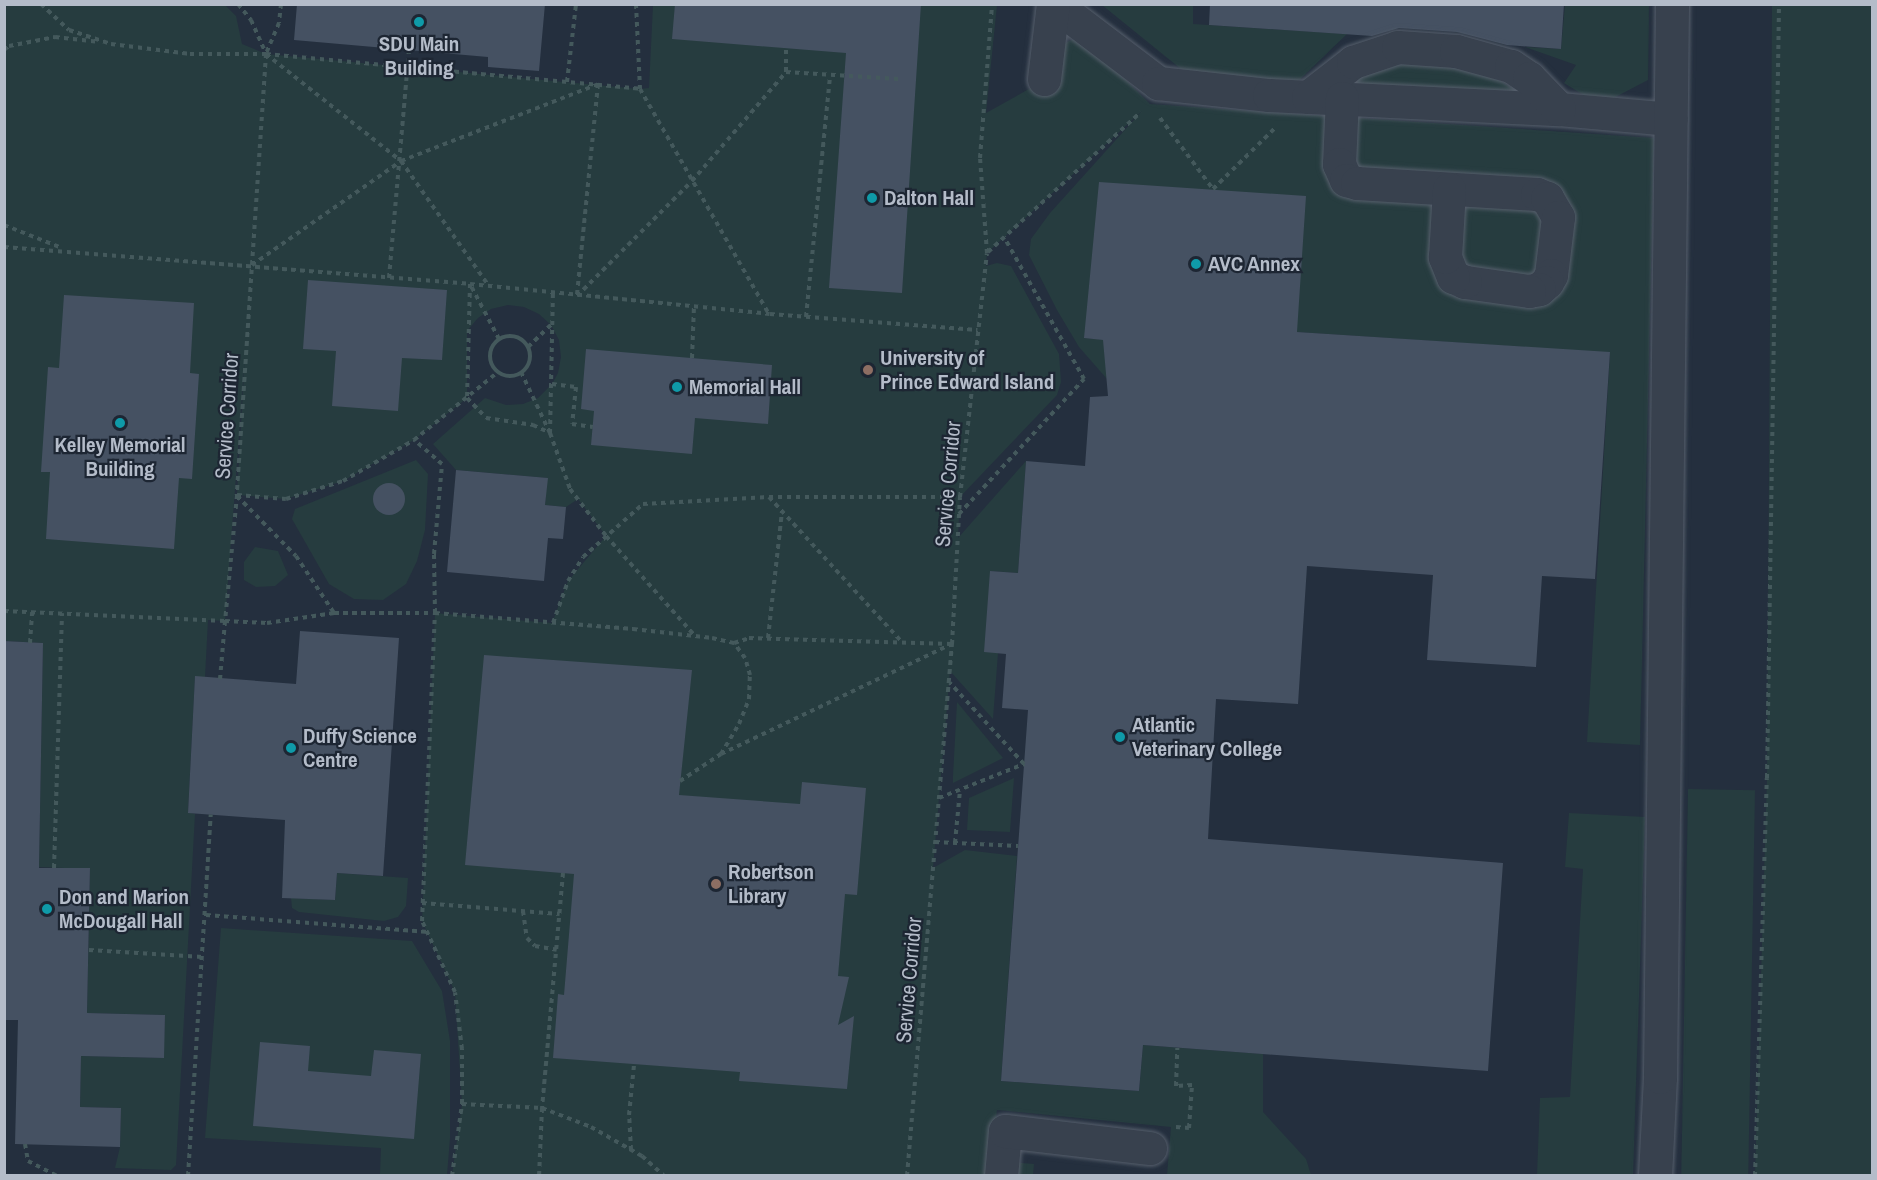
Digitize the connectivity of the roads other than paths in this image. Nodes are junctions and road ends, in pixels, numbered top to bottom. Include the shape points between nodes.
1 (1054, 4) edge
2 (1672, 4) edge
3 (1044, 79) dead end
4 (1308, 96) junction
5 (1342, 98) junction
6 (1559, 109) junction
7 (1671, 119) junction
8 (1449, 189) dead end
9 (1150, 1148) road end
10 (1001, 1176) edge
11 (1654, 1176) edge

1 - 3 street
1 - 4 street via 1158,83
2 - 7 street
4 - 5 street
4 - 6 street via 1353,62 1398,46 1456,51 1511,66 1529,78
5 - 6 street
5 - 8 street via 1339,164 1346,180
6 - 7 street
7 - 11 street via 1660,1077
9 - 10 street via 1005,1131

